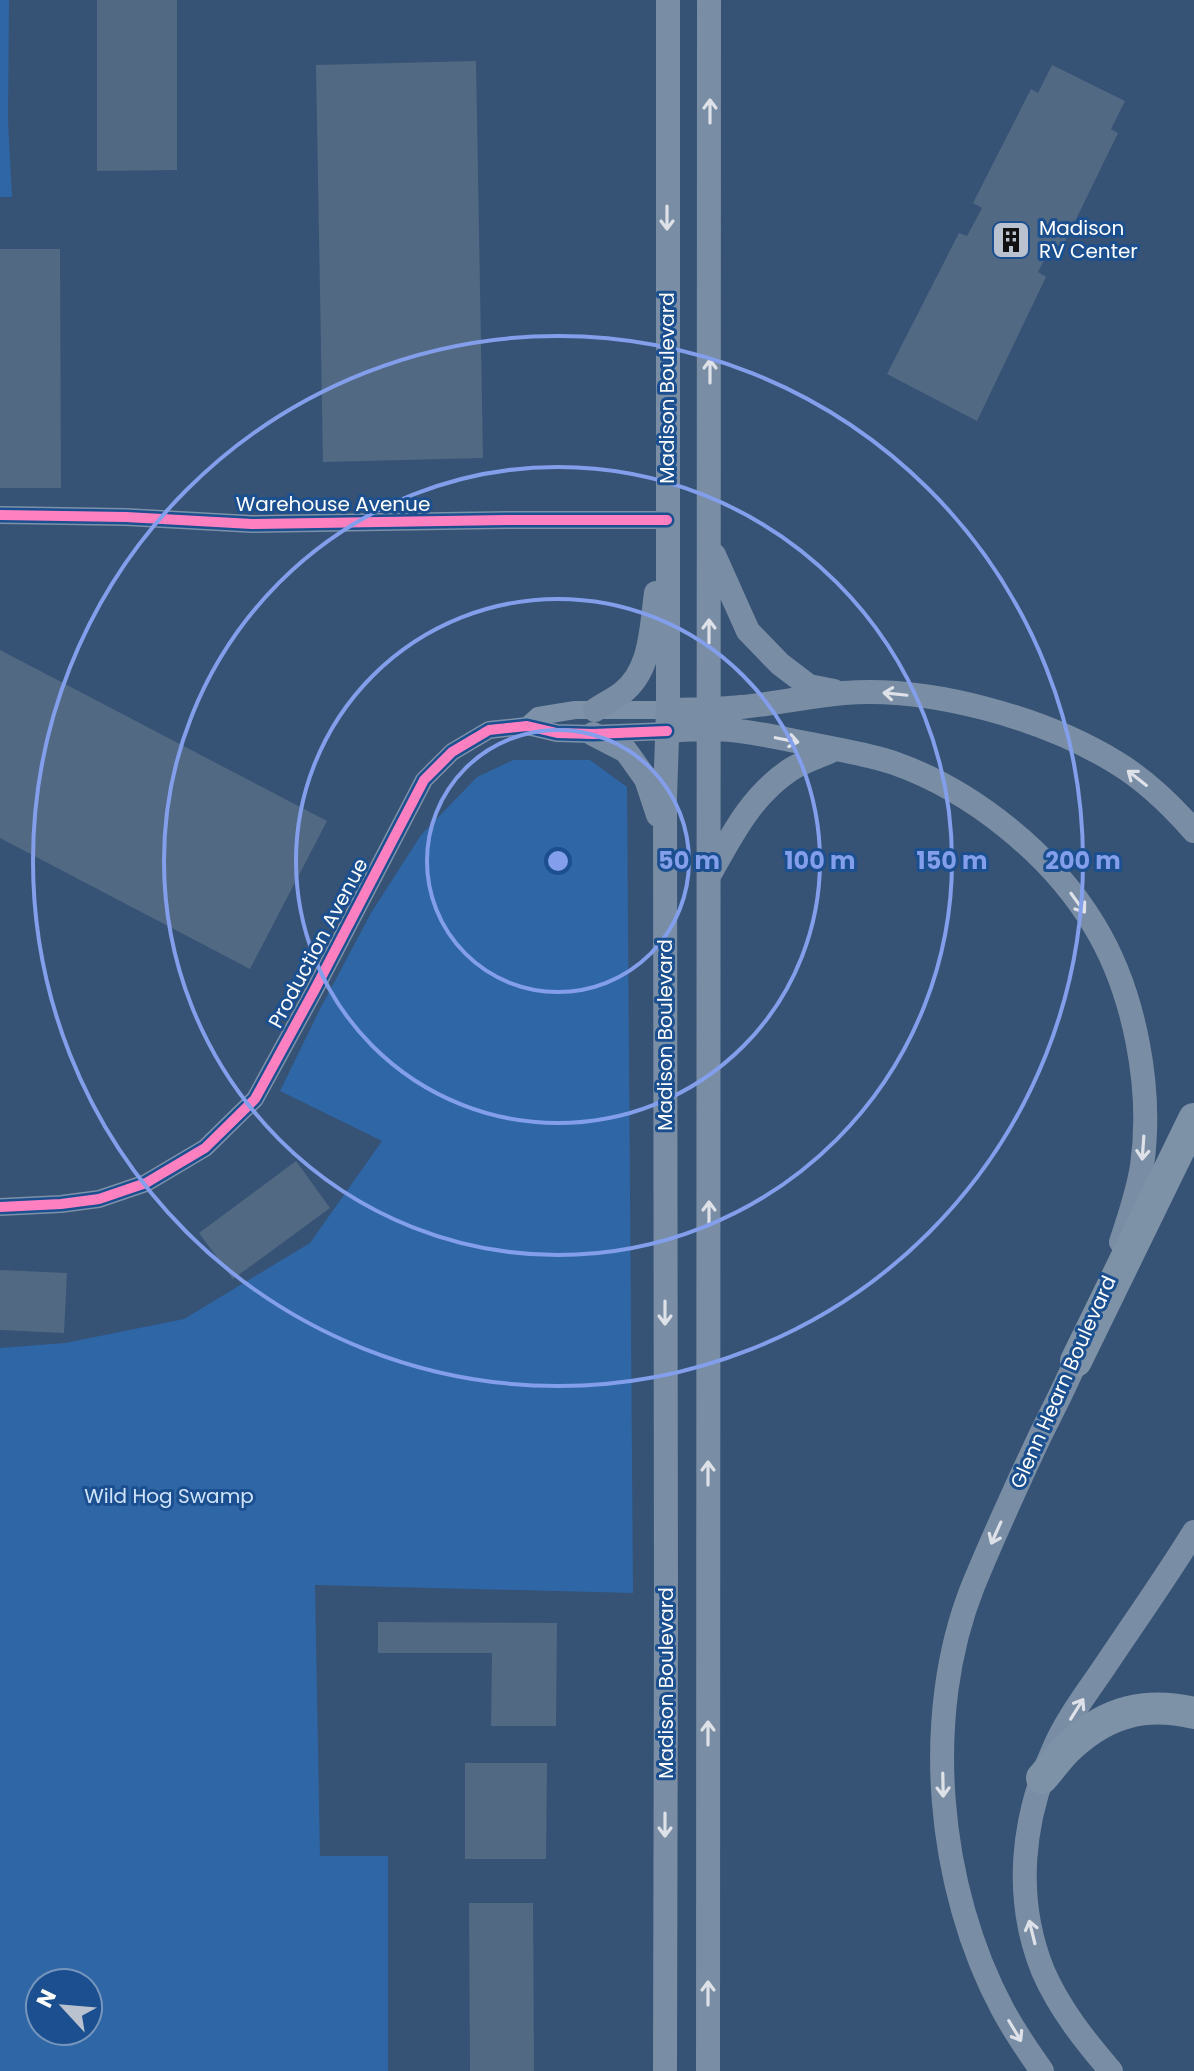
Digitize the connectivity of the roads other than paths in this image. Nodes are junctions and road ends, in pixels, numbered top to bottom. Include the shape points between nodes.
1 (668, 0) edge
2 (709, 0) edge
3 (0, 515) edge
4 (667, 520) junction
5 (709, 545) junction
6 (844, 693) junction
7 (709, 719) junction
8 (668, 721) junction
9 (594, 722) junction
10 (836, 749) junction
11 (1194, 831) edge
12 (665, 833) junction
13 (709, 876) junction
14 (1194, 1119) edge
15 (0, 1207) edge
16 (1076, 1361) junction
17 (1194, 1532) edge
18 (1194, 1713) edge
19 (1042, 1778) junction
20 (665, 2071) edge
21 (708, 2071) edge
22 (1042, 2071) edge
23 (1111, 2071) edge

1 -> 4 main road, Madison Boulevard
5 -> 2 main road
3 - 4 street, Warehouse Avenue via 252,524
4 - 8 main road, Madison Boulevard
4 - 9 main road via 646,658 638,676
5 - 6 main road via 748,631 809,686
7 -> 5 main road
6 - 7 main road, Glenn Hearn Boulevard via 739,708
11 -> 6 main road, Glenn Hearn Boulevard via 1120,764 1061,734 939,698
7 - 8 main road, Glenn Hearn Boulevard
7 -> 10 main road, Glenn Hearn Boulevard via 742,731
7 - 13 main road
8 - 9 street, Production Avenue
8 - 12 main road, Madison Boulevard
9 - 12 main road via 626,751 646,779
9 - 15 street, Production Avenue via 575,710 538,716 527,726 489,730 452,752 424,780 255,1099 205,1148 146,1183 99,1199
10 - 13 main road via 792,769 763,791
10 -> 16 main road, Glenn Hearn Boulevard via 893,763 934,781 1010,829 1069,891 1114,964 1144,1084 1142,1166 1117,1256
12 -> 20 main road, Madison Boulevard
21 -> 13 main road
14 - 16 highway
16 -> 22 main road, Glenn Hearn Boulevard via 973,1587 956,1635 944,1720 945,1820 962,1907 1002,2009
19 -> 17 main road via 1076,1709
18 - 19 highway via 1141,1708 1103,1721 1070,1745
23 -> 19 main road via 1059,2001 1033,1936 1025,1901 1024,1852

